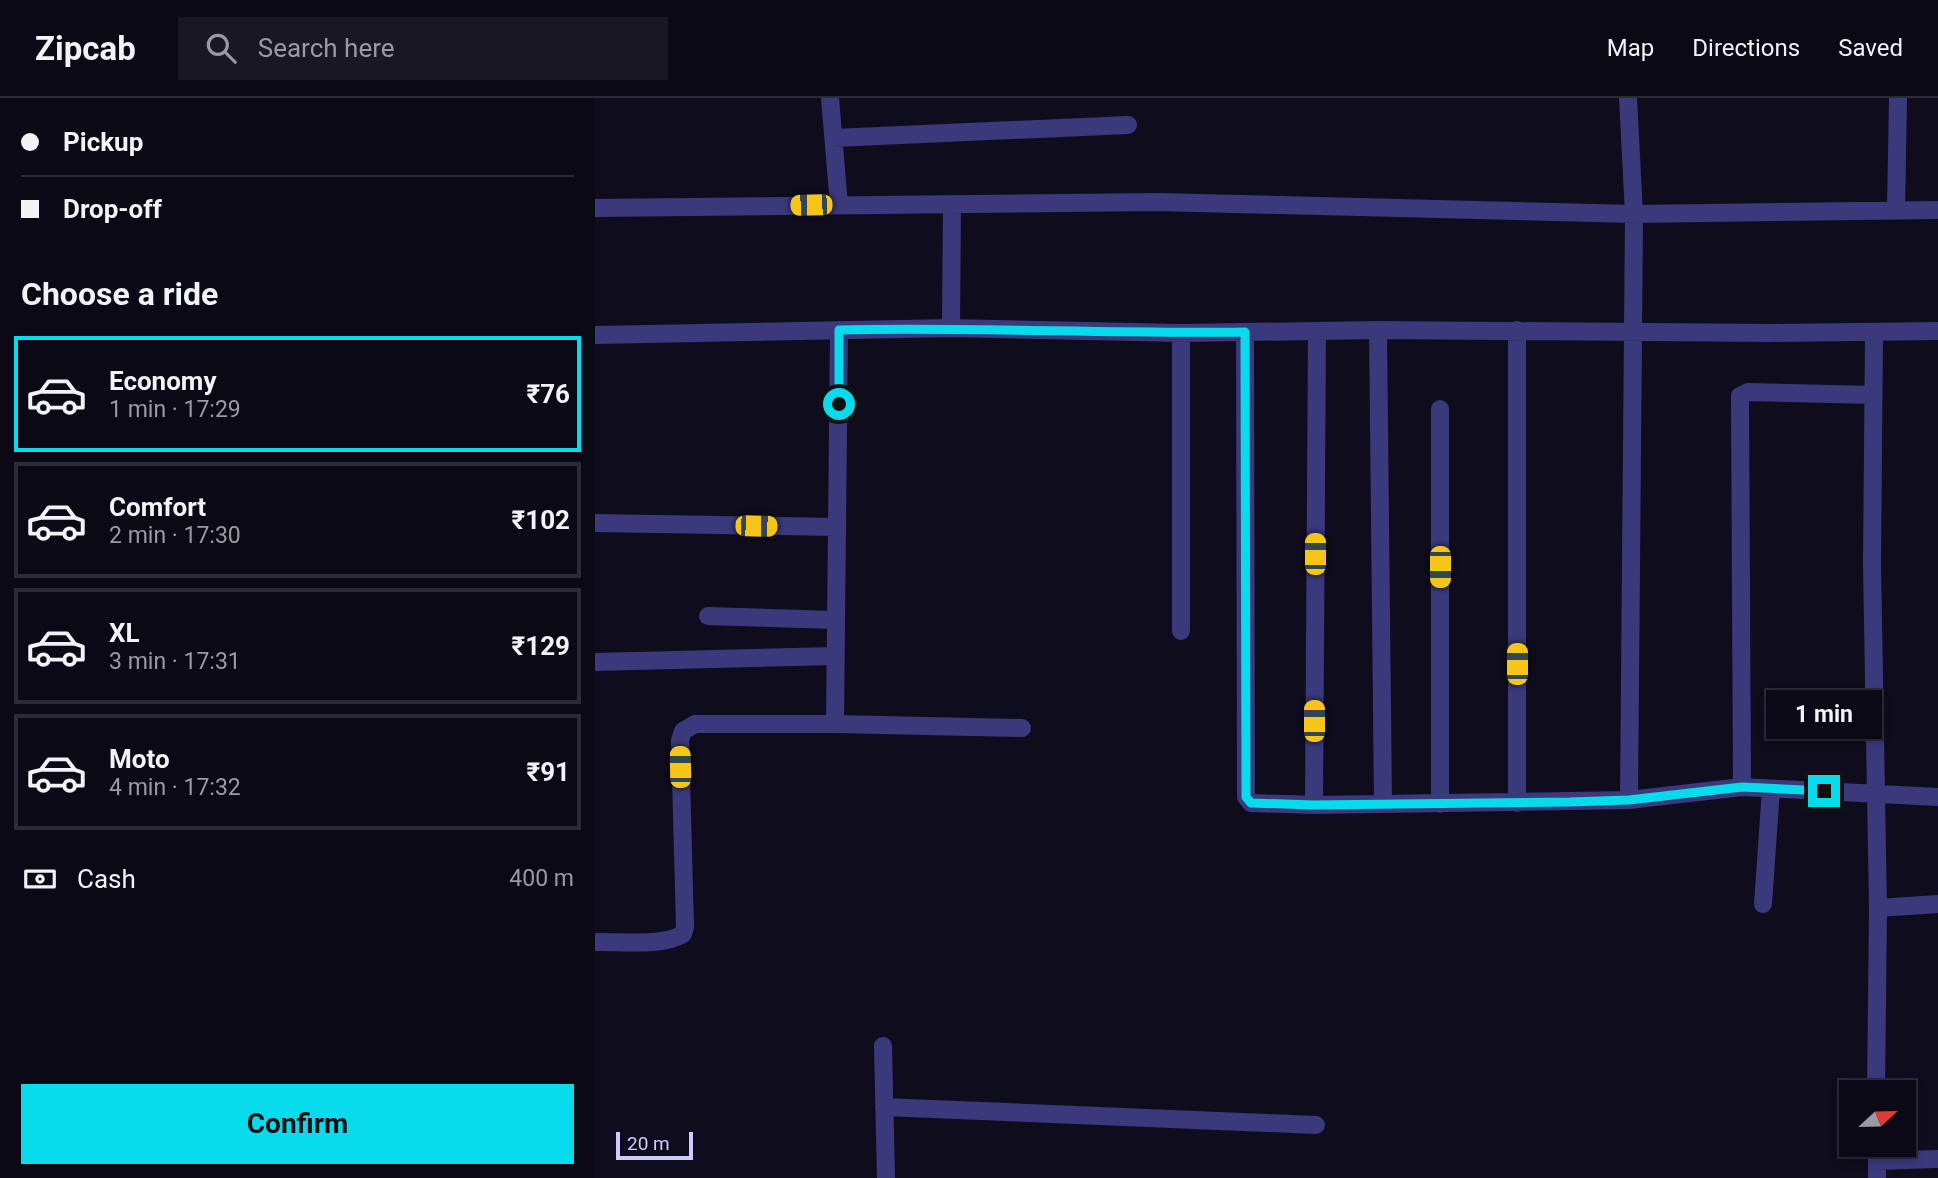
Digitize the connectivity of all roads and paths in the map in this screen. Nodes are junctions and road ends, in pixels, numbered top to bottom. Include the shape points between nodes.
1 (830, 98) edge
2 (1628, 98) edge
3 (1898, 98) edge
4 (1128, 125) dead end
5 (834, 138) junction
6 (952, 204) junction
7 (839, 205) junction
8 (595, 208) edge
9 (1896, 210) junction
10 (1938, 210) edge
11 (1633, 214) junction
12 (951, 328) junction
13 (839, 330) junction
14 (1378, 330) junction
15 (1517, 330) junction
16 (1317, 331) junction
17 (1633, 331) junction
18 (1938, 331) edge
19 (1245, 332) junction
20 (1874, 332) junction
21 (1181, 333) junction
22 (595, 335) edge
23 (1873, 395) junction
24 (1440, 409) dead end
25 (595, 523) edge
26 (837, 527) junction
27 (708, 616) dead end
28 (836, 620) junction
29 (1181, 631) dead end
30 (835, 656) junction
31 (595, 662) edge
32 (835, 724) junction
33 (1022, 728) dead end
34 (1742, 787) junction
35 (1771, 789) junction
36 (1876, 793) junction
37 (1938, 797) edge
38 (1629, 800) junction
39 (1517, 803) junction
40 (1383, 804) junction
41 (1440, 804) junction
42 (1314, 805) junction
43 (1763, 904) dead end
44 (1938, 904) edge
45 (1878, 908) junction
46 (595, 942) edge
47 (883, 1046) dead end
48 (1876, 1080) edge
49 (884, 1107) junction
50 (1316, 1125) dead end
51 (1938, 1159) edge
52 (1877, 1161) edge
53 (886, 1178) edge

1 - 5 street
2 - 11 street
3 - 9 street
4 - 5 street
5 - 7 street
6 - 7 street
6 - 11 street via 1158,202
6 - 12 street
7 - 8 street
9 - 10 street
9 - 11 street
11 - 17 street
12 - 13 street
12 - 21 street
13 - 22 street
13 - 26 street
14 - 15 street
14 - 16 street
14 - 40 street
15 - 17 street
15 - 39 street
16 - 19 street
16 - 42 street
17 - 20 street
17 - 38 street
18 - 20 street
19 - 21 street
19 - 42 street via 1246,797 1258,805
20 - 23 street
21 - 29 street
23 - 34 street via 1748,392 1740,396
23 - 36 street
24 - 41 street
25 - 26 street
26 - 28 street
27 - 28 street
28 - 30 street
30 - 31 street
30 - 32 street
32 - 33 street
32 - 46 street via 695,724 683,731 683,934 662,941
34 - 35 street
34 - 38 street
35 - 36 street
35 - 43 street
36 - 37 street
36 - 45 street
38 - 39 street
39 - 41 street
40 - 41 street
40 - 42 street
44 - 45 street
45 - 48 street
47 - 49 street
49 - 50 street
49 - 53 street
51 - 52 street

